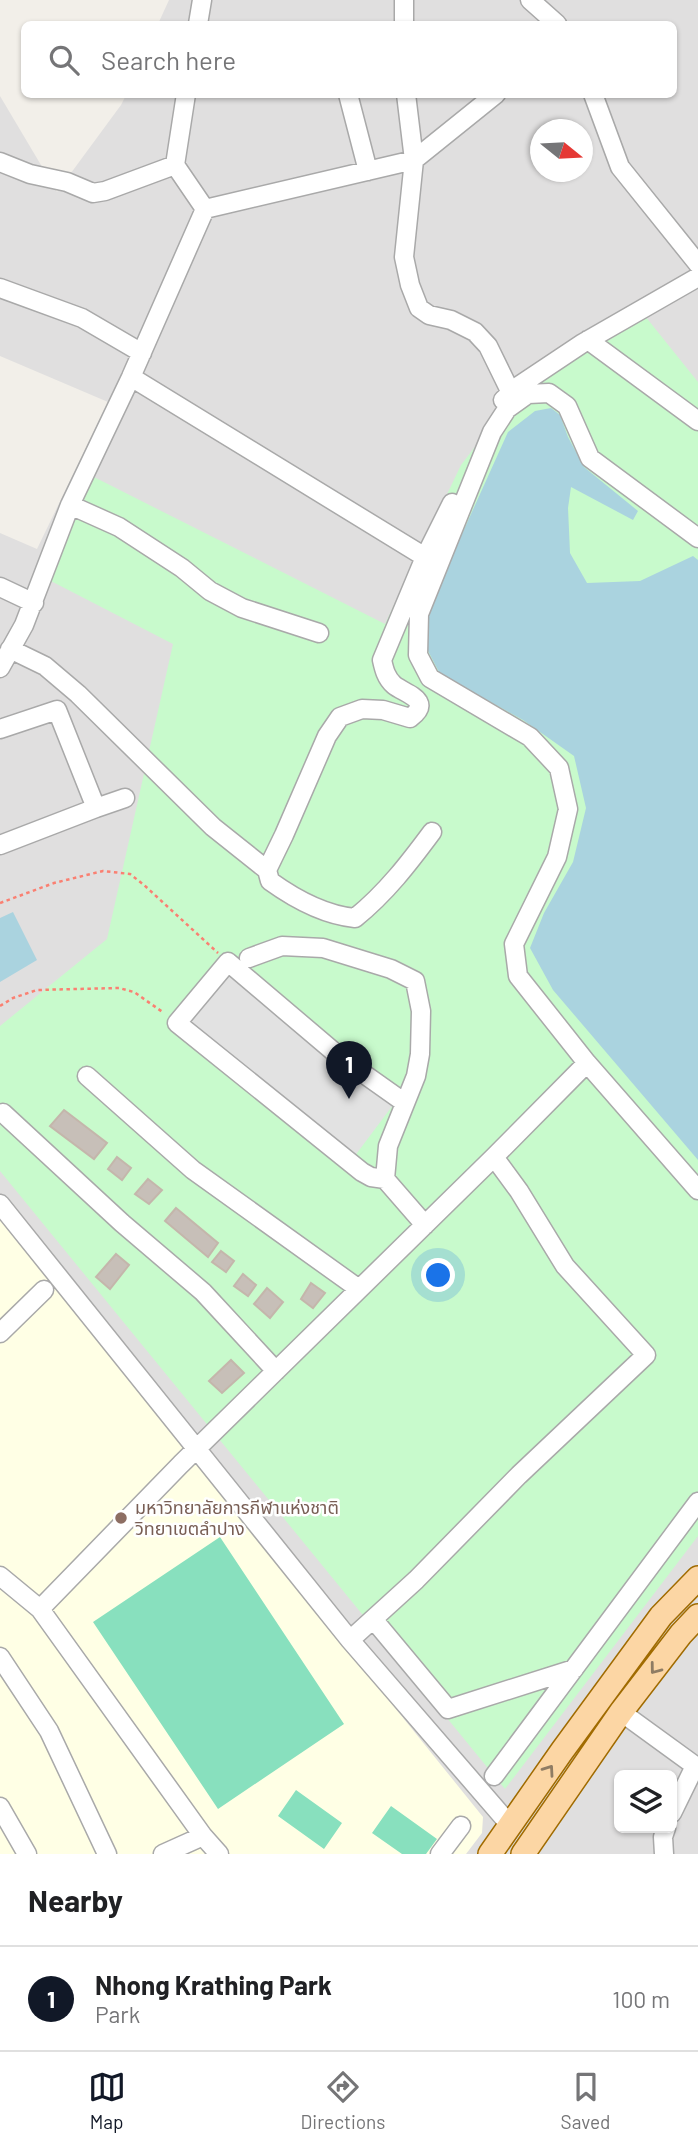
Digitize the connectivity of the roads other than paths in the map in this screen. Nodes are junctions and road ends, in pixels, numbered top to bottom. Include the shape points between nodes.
1 (202, 0) edge
2 (404, 0) edge
3 (530, 0) edge
4 (198, 21) edge
5 (404, 21) edge
6 (554, 21) edge
7 (185, 98) edge
8 (349, 98) edge
9 (407, 98) edge
10 (491, 98) edge
11 (594, 98) edge
12 (414, 160) junction
13 (0, 162) edge
14 (175, 165) junction
15 (368, 171) junction
16 (205, 209) junction
17 (698, 264) edge
18 (698, 277) edge
19 (0, 288) edge
20 (588, 340) junction
21 (142, 353) junction
22 (541, 371) junction
23 (131, 377) junction
24 (511, 393) junction
25 (549, 393) junction
26 (698, 421) edge
27 (70, 505) junction
28 (698, 538) edge
29 (425, 557) junction
30 (0, 587) edge
31 (34, 603) junction
32 (319, 633) dead end
33 (10, 649) junction
34 (0, 668) edge
35 (0, 729) edge
36 (125, 798) dead end
37 (96, 808) junction
38 (432, 832) dead end
39 (0, 845) edge
40 (267, 870) junction
41 (249, 958) dead end
42 (587, 1063) junction
43 (86, 1076) dead end
44 (405, 1104) junction
45 (3, 1113) dead end
46 (494, 1157) junction
47 (385, 1179) junction
48 (698, 1189) edge
49 (0, 1204) edge
50 (425, 1225) junction
51 (359, 1289) junction
52 (44, 1290) dead end
53 (0, 1333) edge
54 (276, 1371) junction
55 (197, 1449) junction
56 (698, 1502) edge
57 (0, 1576) edge
58 (698, 1578) edge
59 (40, 1609) junction
60 (698, 1616) edge
61 (373, 1619) junction
62 (350, 1640) junction
63 (0, 1657) edge
64 (574, 1669) junction
65 (621, 1712) junction
66 (696, 1767) edge
67 (494, 1776) dead end
68 (677, 1803) edge
69 (0, 1807) edge
70 (510, 1825) junction
71 (461, 1826) dead end
72 (664, 1833) edge
73 (203, 1836) junction
74 (27, 1854) edge
75 (107, 1854) edge
76 (163, 1854) edge
77 (219, 1854) edge
78 (440, 1854) edge
79 (490, 1854) edge
80 (523, 1854) edge
81 (664, 1854) edge

1 - 4 street
2 - 5 street
3 - 6 street
7 - 14 street
8 - 15 street
9 - 12 street
10 - 12 street
11 - 17 street via 620,167
12 - 15 street
12 - 24 street via 404,257 419,308 475,332 488,346
13 - 14 street via 93,193
14 - 16 street
15 - 16 street
16 - 21 street
18 - 20 street
19 - 21 street via 82,318
20 - 22 street
20 - 26 street
21 - 23 street
22 - 24 street
22 - 25 street
23 - 27 street
23 - 29 street
24 - 29 street via 502,401
25 - 28 street via 567,406 590,458
25 - 42 street via 528,394 508,409 492,432 419,614 418,656 430,678 530,737 559,768 568,809 557,857 514,944 518,976
27 - 31 street
27 - 32 street via 119,527 242,608
29 - 40 street via 382,660 393,684 416,697 416,714 410,718 362,709 340,717 327,736
30 - 31 street
31 - 33 street
33 - 34 street
33 - 40 street via 45,666 70,687 213,827
35 - 37 street via 57,710
36 - 37 street
37 - 39 street
38 - 40 street via 404,871 355,918 299,899 270,881
41 - 44 street via 282,946 323,948 415,981 421,1012 420,1054
42 - 46 street
42 - 48 street
43 - 51 street via 193,1170
44 - 47 street via 388,1146
44 - 47 street via 340,1057 228,962 177,1023 362,1172
45 - 54 street via 203,1292
46 - 50 street
46 - 61 street via 565,1266 646,1354
47 - 50 street
49 - 55 street
50 - 51 street
51 - 54 street
52 - 53 street
54 - 55 street
55 - 59 street
55 - 62 street
56 - 64 street
57 - 59 street
70 -> 58 main road via 661,1616
59 - 73 street
60 -> 65 main road
61 - 62 street
61 - 64 street via 448,1709
62 - 70 street
63 - 75 street via 49,1731
64 - 67 street
65 - 66 street
65 - 80 main road
66 - 68 street
69 - 74 street
70 - 79 main road
71 - 78 street
72 - 81 street
73 - 76 street
73 - 77 street

